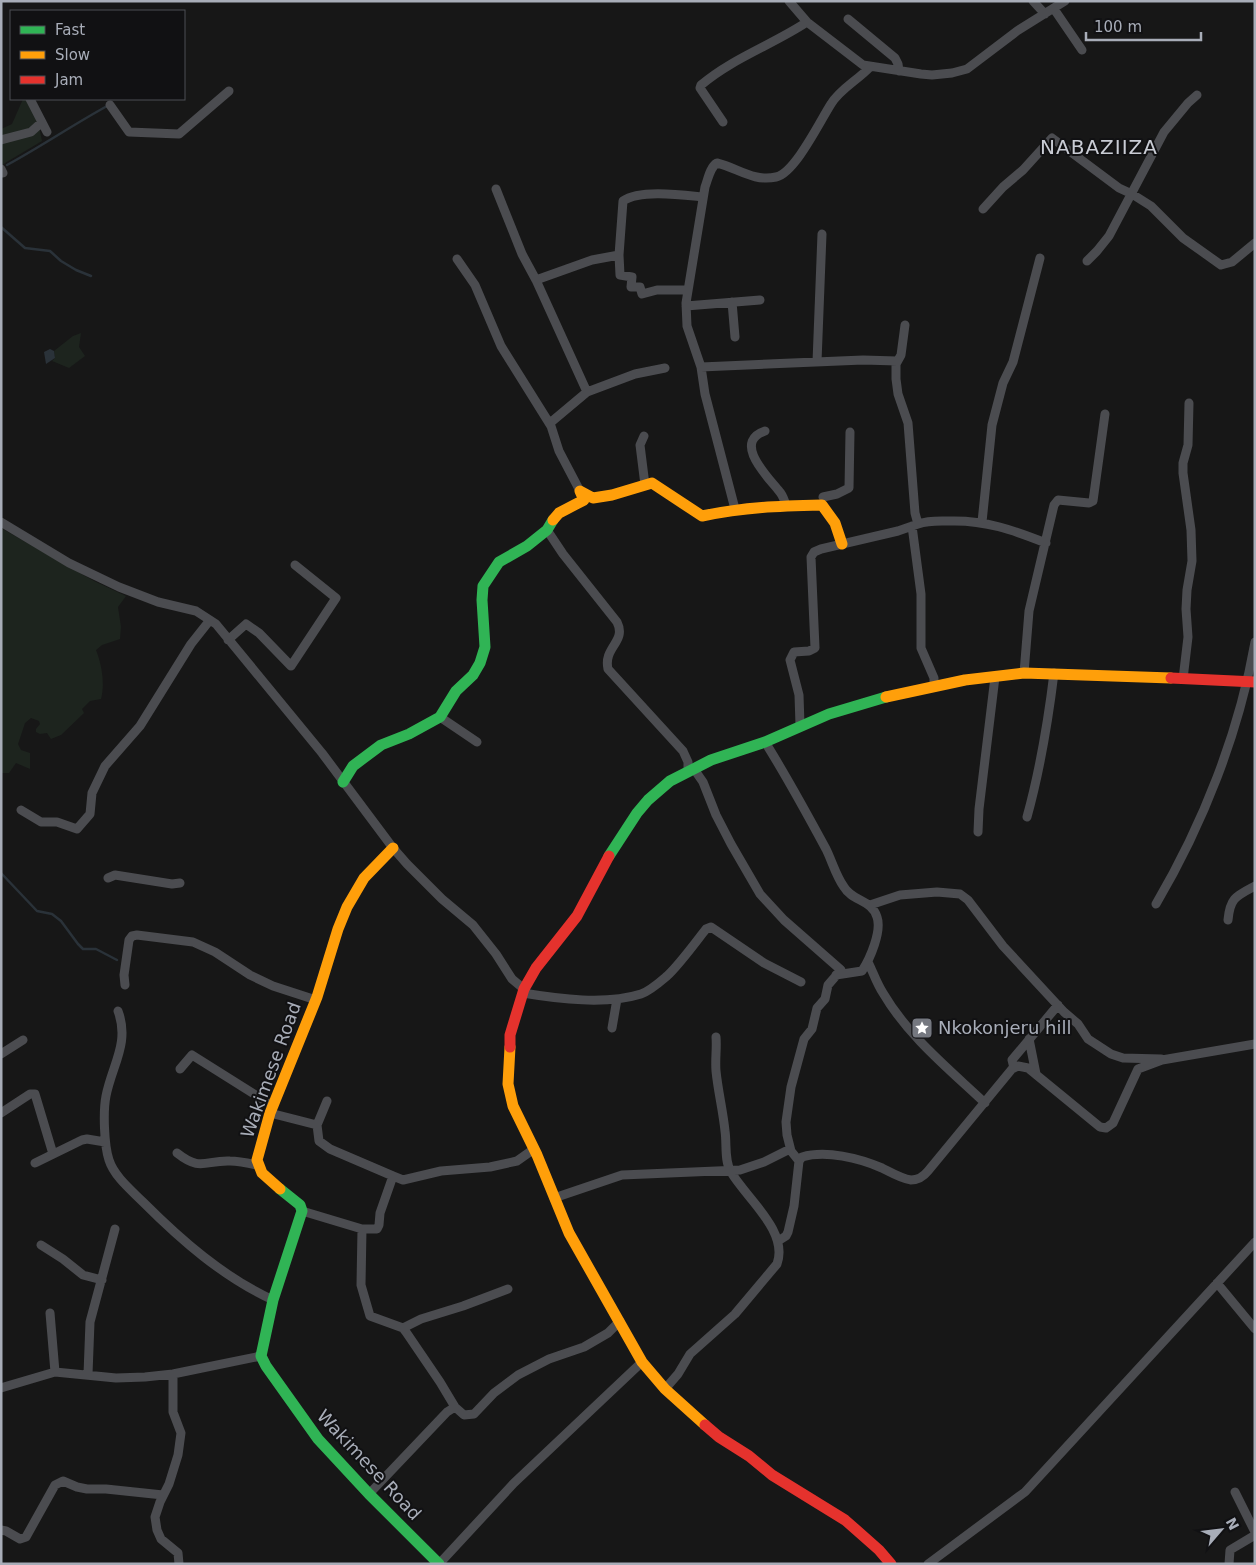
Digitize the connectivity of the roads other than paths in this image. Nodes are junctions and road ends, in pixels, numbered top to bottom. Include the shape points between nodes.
1 (789, 1) edge
2 (1033, 1) edge
3 (1065, 1) edge
4 (1050, 11) junction
5 (848, 18) dead end
6 (807, 22) junction
7 (1082, 50) dead end
8 (870, 67) junction
9 (898, 71) junction
10 (229, 91) dead end
11 (1198, 95) dead end
12 (31, 100) edge
13 (110, 105) dead end
14 (42, 122) junction
15 (722, 122) dead end
16 (47, 132) dead end
17 (1, 140) edge
18 (496, 189) dead end
19 (1132, 194) junction
20 (703, 197) junction
21 (983, 209) dead end
22 (822, 234) dead end
23 (1255, 243) edge
24 (619, 255) junction
25 (457, 258) dead end
26 (1040, 258) dead end
27 (1087, 261) dead end
28 (536, 280) junction
29 (688, 290) junction
30 (760, 300) dead end
31 (732, 302) junction
32 (686, 306) junction
33 (905, 324) dead end
34 (735, 337) dead end
35 (898, 361) junction
36 (817, 362) junction
37 (701, 367) junction
38 (665, 368) dead end
39 (587, 392) junction
40 (1189, 403) dead end
41 (1106, 414) dead end
42 (550, 423) junction
43 (765, 431) dead end
44 (850, 432) dead end
45 (644, 436) dead end
46 (645, 485) junction
47 (580, 491) junction
48 (823, 497) dead end
49 (786, 505) junction
50 (734, 509) junction
51 (1, 522) edge
52 (982, 522) junction
53 (915, 525) junction
54 (547, 530) junction
55 (1046, 543) junction
56 (842, 544) junction
57 (296, 565) dead end
58 (210, 620) junction
59 (228, 640) junction
60 (1255, 642) edge
61 (1054, 673) junction
62 (1024, 674) junction
63 (995, 677) junction
64 (1183, 679) junction
65 (1251, 682) edge
66 (934, 686) junction
67 (440, 717) junction
68 (800, 725) junction
69 (477, 742) dead end
70 (765, 742) junction
71 (691, 771) junction
72 (343, 782) junction
73 (21, 810) dead end
74 (1027, 817) dead end
75 (978, 832) dead end
76 (392, 848) junction
77 (108, 878) dead end
78 (180, 883) dead end
79 (1255, 886) edge
80 (1156, 904) dead end
81 (870, 905) junction
82 (1228, 920) dead end
83 (868, 962) junction
84 (836, 975) junction
85 (800, 982) dead end
86 (125, 985) dead end
87 (524, 991) junction
88 (617, 999) junction
89 (316, 1000) junction
90 (1058, 1004) junction
91 (118, 1011) dead end
92 (612, 1028) dead end
93 (716, 1037) dead end
94 (1029, 1039) junction
95 (23, 1040) dead end
96 (1255, 1044) edge
97 (1, 1054) edge
98 (1170, 1059) junction
99 (1014, 1068) junction
100 (180, 1069) dead end
101 (1036, 1074) junction
102 (327, 1102) dead end
103 (985, 1103) junction
104 (272, 1110) junction
105 (1, 1113) edge
106 (317, 1126) junction
107 (105, 1142) junction
108 (534, 1149) junction
109 (790, 1149) junction
110 (177, 1153) dead end
111 (53, 1154) junction
112 (799, 1161) junction
113 (36, 1163) dead end
114 (258, 1165) junction
115 (730, 1172) junction
116 (394, 1176) junction
117 (554, 1198) junction
118 (302, 1212) junction
119 (362, 1228) junction
120 (116, 1229) dead end
121 (778, 1241) junction
122 (41, 1245) dead end
123 (1253, 1247) edge
124 (102, 1280) junction
125 (1217, 1284) junction
126 (508, 1289) dead end
127 (273, 1300) junction
128 (50, 1313) dead end
129 (620, 1321) junction
130 (403, 1328) junction
131 (1255, 1329) edge
132 (261, 1356) junction
133 (642, 1362) junction
134 (55, 1372) junction
135 (88, 1374) junction
136 (173, 1374) junction
137 (1, 1388) edge
138 (665, 1389) junction
139 (456, 1408) junction
140 (1235, 1492) dead end
141 (369, 1494) junction
142 (163, 1495) junction
143 (1, 1530) edge
144 (1255, 1533) edge
145 (179, 1564) edge
146 (439, 1564) edge
147 (891, 1564) edge
148 (928, 1564) edge
149 (1229, 1564) edge

1 - 6 street
2 - 4 street
3 - 4 street
4 - 7 street
4 - 9 street via 960,72 932,75
5 - 9 street via 895,58
6 - 8 street via 856,61
6 - 15 street via 776,42 724,67 701,85 700,91
8 - 9 street
8 - 20 street via 831,104 783,175 754,178 719,162 711,170
10 - 13 street via 179,134 129,132
11 - 19 street via 1164,132
12 - 14 street
14 - 16 street
14 - 17 street via 31,132
18 - 28 street
19 - 21 street via 1119,188 1052,138
19 - 23 street via 1221,265 1232,262
19 - 27 street via 1109,236
20 - 24 street via 667,193 623,200
20 - 29 street
22 - 36 street
24 - 28 street via 583,262
24 - 29 street via 620,275 632,278 631,288 640,287 642,294 657,290
25 - 42 street via 475,285 501,346
26 - 52 street via 1013,362 1003,383 992,425
28 - 39 street
29 - 32 street
30 - 31 street
31 - 32 street
31 - 34 street
32 - 37 street via 687,326
33 - 35 street
35 - 36 street
35 - 53 street via 896,379 908,423
36 - 37 street
37 - 50 street
38 - 39 street via 635,374
39 - 42 street
40 - 64 street via 1188,445 1183,473 1192,561 1187,590 1188,636
41 - 55 street via 1093,501 1056,501
42 - 47 street via 559,451
43 - 49 street via 754,438 752,450 762,471 780,492
44 - 48 street via 849,488
45 - 46 street via 640,445
46 - 47 street via 593,498
46 - 50 street via 654,484 702,516
47 - 54 street via 584,500 555,516
49 - 50 street
49 - 56 street via 822,505 830,514
51 - 58 street via 69,563 119,587 158,602 196,611
52 - 53 street via 932,521
52 - 55 street
53 - 56 street
53 - 66 street via 921,594 921,648 934,678
54 - 67 street via 499,562 483,586 484,647 480,663 456,691
54 - 71 street via 620,628 619,637 609,653 608,669 683,751
55 - 62 street via 1029,611
56 - 68 street via 816,551 811,557 816,648 794,652 790,660 798,695
57 - 59 street via 336,598 291,666 246,624
58 - 59 street
58 - 73 street via 191,644 140,726 105,766 92,793 90,814 77,829 57,822 41,822
59 - 72 street via 287,708
60 - 65 street
61 - 62 street
61 - 64 street
61 - 74 street
62 - 63 street
63 - 66 street
63 - 75 street
64 - 65 street
65 - 80 street via 1211,791 1176,870
66 - 68 street via 873,700
67 - 69 street
67 - 72 street via 380,745 353,766
68 - 70 street
70 - 71 street via 711,760
70 - 81 street via 792,785 844,887
71 - 84 street via 703,782 730,844 760,894 784,920 841,970
71 - 87 street via 658,790 637,813 608,857 577,916 536,968
72 - 76 street
76 - 87 street via 442,899 473,925
76 - 89 street, Wakimese Road via 364,878 352,899 338,930
77 - 78 street via 115,875
79 - 82 street via 1233,900
81 - 83 street via 879,927
81 - 90 street via 900,894 960,894
83 - 84 street via 862,971
83 - 103 street via 882,992 903,1021
84 - 109 street via 828,985 825,999 804,1039 791,1087 786,1122
85 - 88 street via 764,963 711,927 668,976 643,993
86 - 89 street via 130,940 137,935 194,942 273,986
87 - 88 street via 554,998
87 - 108 street via 510,1035 508,1084 513,1106
88 - 92 street
89 - 104 street, Wakimese Road
90 - 94 street
90 - 98 street via 1088,1039 1111,1054 1123,1058
91 - 107 street via 124,1032 106,1096
93 - 115 street via 716,1072
94 - 99 street via 1012,1060
94 - 101 street
95 - 97 street
96 - 98 street
98 - 101 street via 1138,1069 1113,1123 1106,1128 1100,1127
99 - 101 street via 1022,1066
99 - 103 street
100 - 104 street via 192,1055
102 - 106 street
103 - 112 street via 919,1178 909,1180 864,1160 846,1156 808,1155
104 - 106 street
104 - 114 street, Wakimese Road
105 - 111 street via 35,1094
106 - 116 street via 322,1144
107 - 111 street via 86,1139
107 - 127 street via 109,1162 128,1188 171,1230 218,1268
108 - 116 street via 516,1161 490,1167 441,1171 403,1180
108 - 117 street
109 - 112 street
109 - 115 street via 764,1162
110 - 114 street via 188,1162 229,1161
111 - 113 street
112 - 121 street via 788,1232
114 - 118 street, Wakimese Road via 264,1175 300,1205
115 - 117 street via 622,1175
115 - 121 street via 761,1211
116 - 119 street via 377,1229
117 - 129 street via 569,1233
118 - 119 street
118 - 127 street
119 - 130 street via 361,1285 370,1316
120 - 124 street
121 - 138 street via 777,1264 735,1314 690,1354
122 - 124 street via 84,1275
123 - 125 street
124 - 135 street via 90,1322
125 - 131 street
125 - 148 street via 1025,1492
126 - 130 street via 421,1318
127 - 132 street
128 - 134 street
129 - 133 street
129 - 139 street via 608,1333 584,1347 549,1359 518,1375 474,1414 464,1415
130 - 139 street
132 - 136 street
132 - 141 street, Wakimese Road via 318,1439
133 - 138 street
133 - 146 street via 514,1482
134 - 135 street
134 - 137 street
135 - 136 street via 124,1378
136 - 142 street via 173,1412 181,1433 178,1455
138 - 147 street via 719,1437 772,1475 845,1520
139 - 141 street via 447,1412
140 - 144 street
141 - 146 street, Wakimese Road
142 - 143 street via 87,1489 63,1481 55,1485 26,1537 20,1539
142 - 145 street via 155,1516 156,1530 161,1539 178,1553
144 - 149 street via 1230,1550

